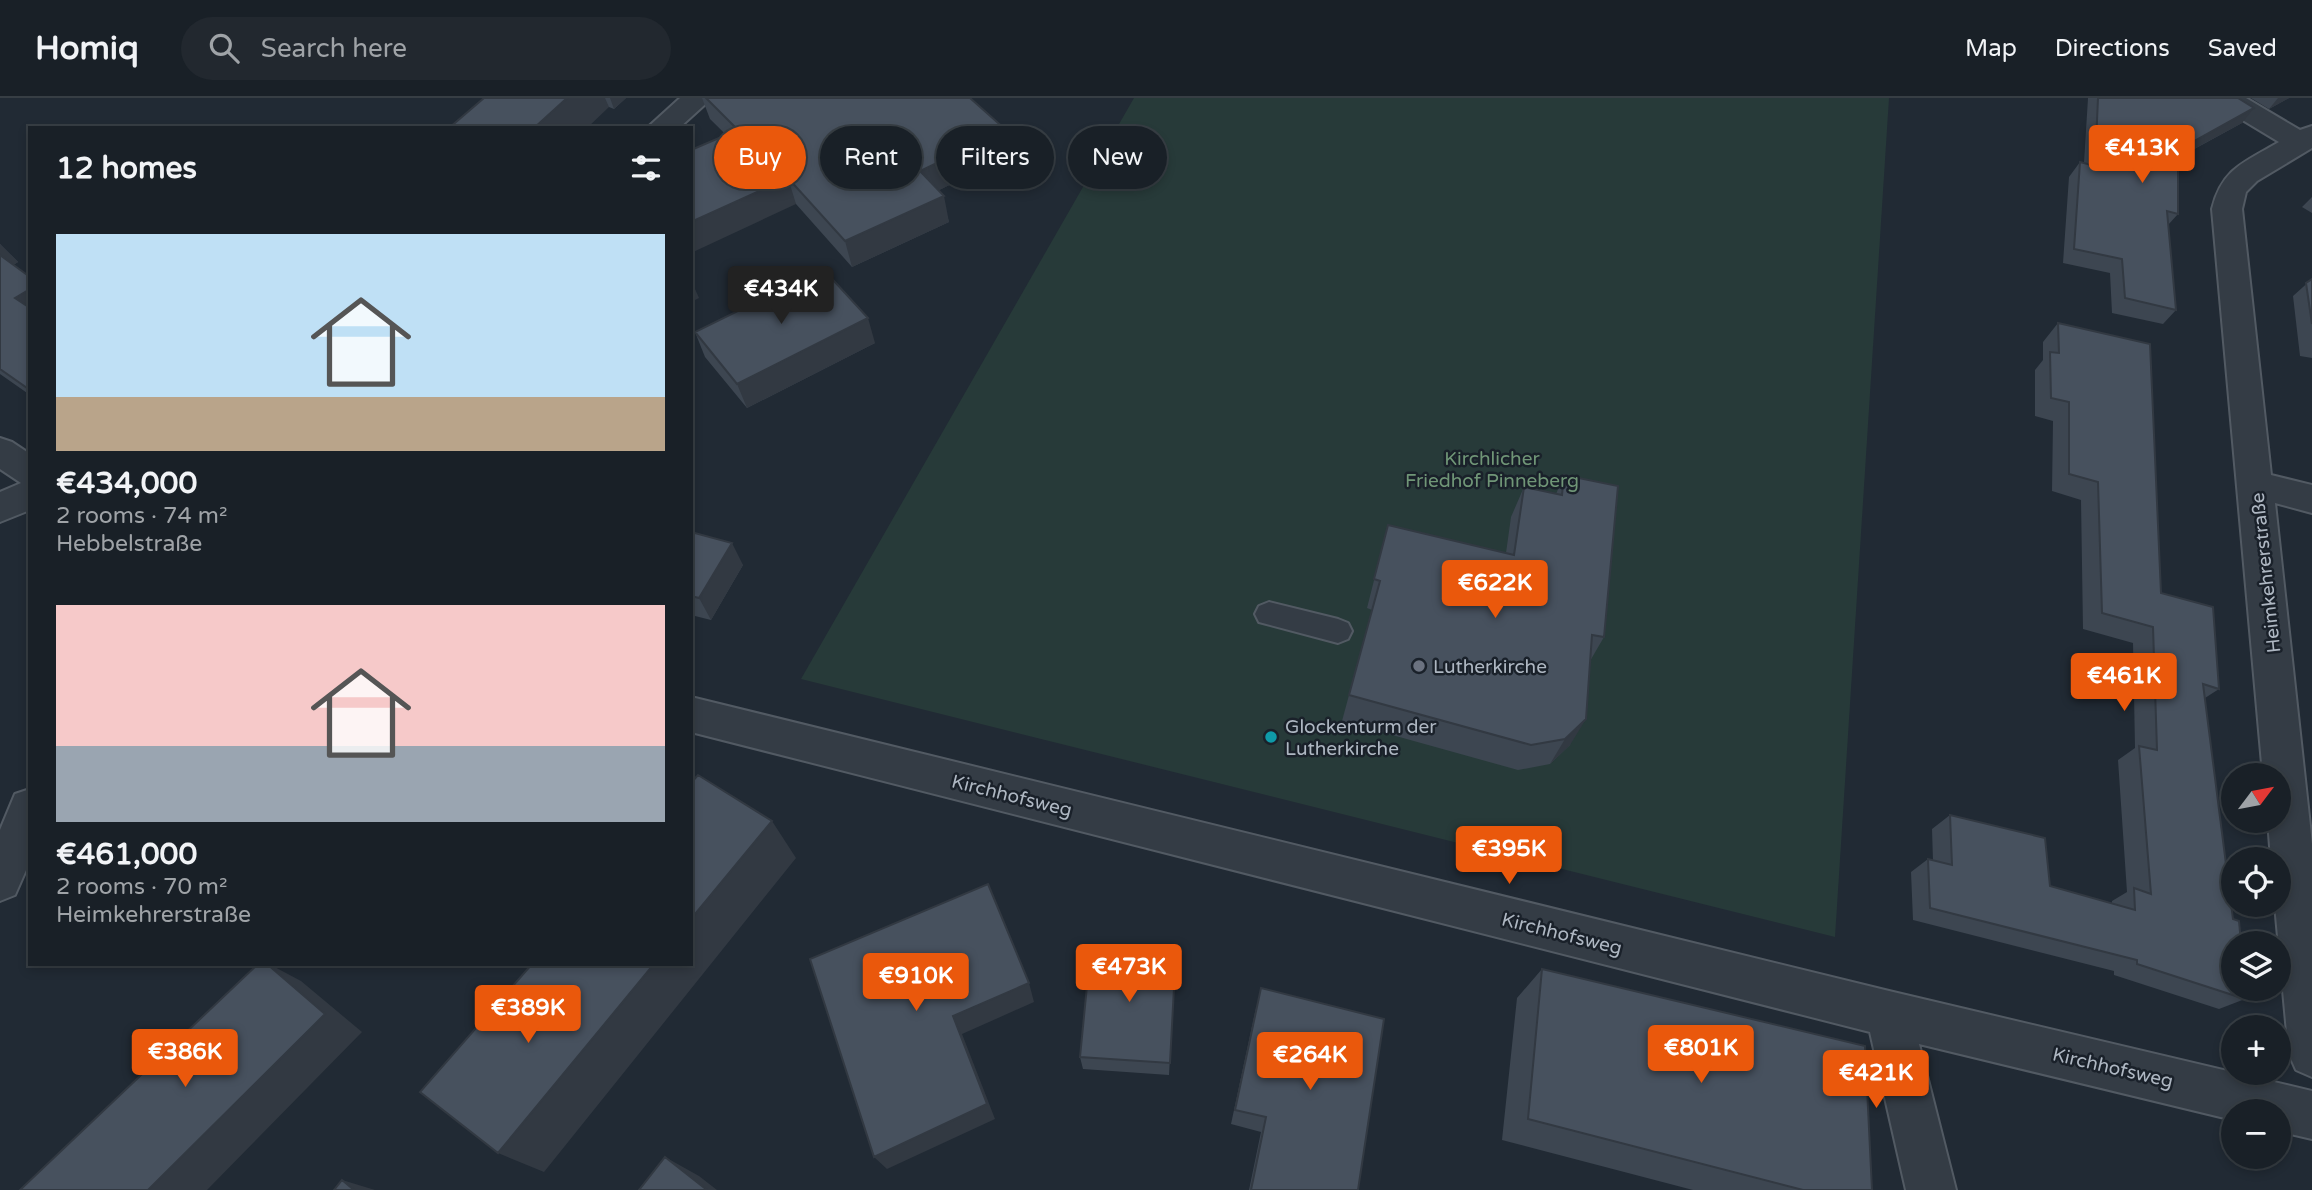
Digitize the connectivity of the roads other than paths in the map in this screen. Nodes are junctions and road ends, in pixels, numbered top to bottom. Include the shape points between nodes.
1 (698, 98) edge
2 (2226, 98) edge
3 (663, 126) edge
4 (2305, 138) edge
5 (0, 451) edge
6 (28, 471) edge
7 (2257, 485) junction
8 (28, 495) edge
9 (2312, 499) edge
10 (0, 508) edge
11 (1269, 614) dead end
12 (1338, 631) dead end
13 (693, 715) edge
14 (28, 813) edge
15 (0, 881) edge
16 (1889, 1014) junction
17 (2312, 1054) edge
18 (2312, 1115) edge
19 (1931, 1190) edge

1 - 3 street
2 - 4 street
4 - 7 street, Heimkehrerstraße via 2247,174 2232,189 2227,209
5 - 6 street
7 - 9 street
7 - 17 street, Heimkehrerstraße
8 - 10 street
11 - 12 lane
13 - 16 street, Kirchhofsweg
14 - 15 street
16 - 18 street, Kirchhofsweg
16 - 19 street

